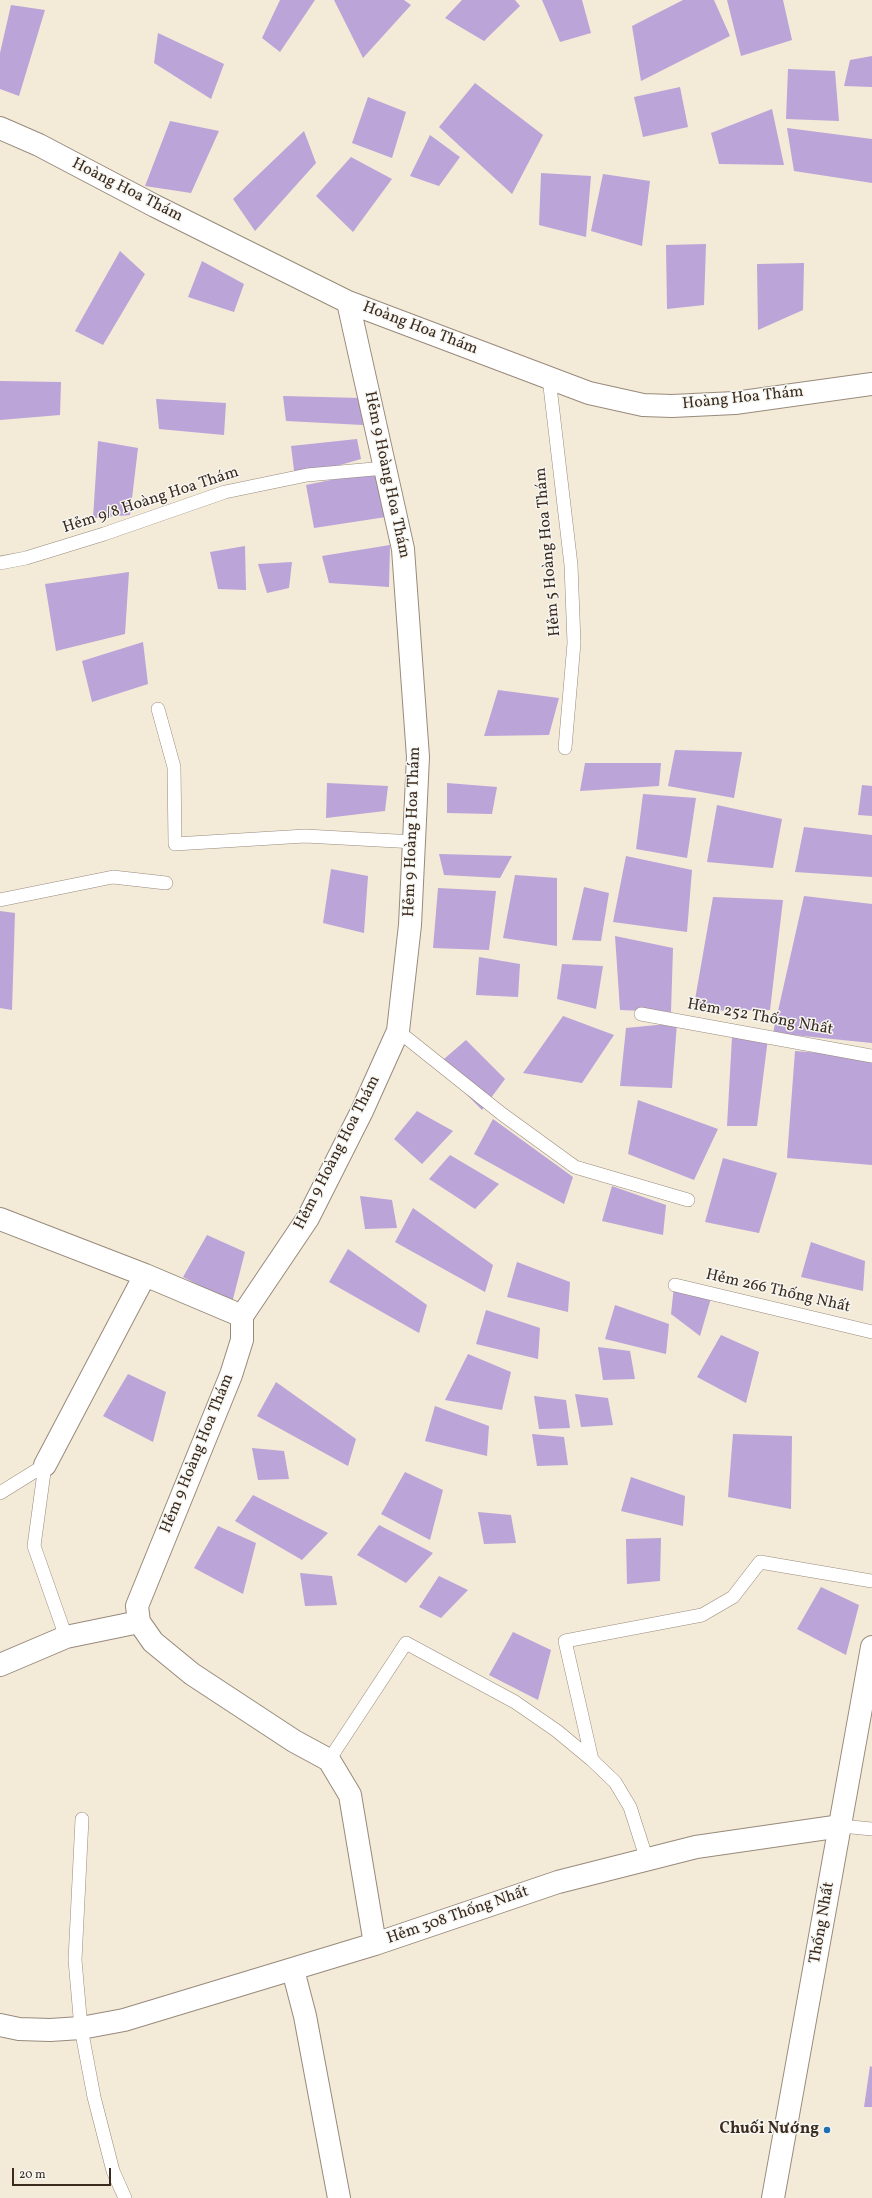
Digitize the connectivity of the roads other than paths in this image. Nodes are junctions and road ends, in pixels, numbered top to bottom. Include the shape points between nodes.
1 (0, 128) edge
2 (348, 302) junction
3 (549, 378) junction
4 (872, 384) edge
5 (385, 468) junction
6 (0, 563) edge
7 (158, 709) dead end
8 (565, 748) dead end
9 (415, 842) junction
10 (166, 883) dead end
11 (0, 900) edge
12 (641, 1014) dead end
13 (398, 1031) junction
14 (872, 1056) edge
15 (688, 1200) dead end
16 (0, 1218) edge
17 (145, 1275) junction
18 (675, 1285) dead end
19 (242, 1316) junction
20 (872, 1332) edge
21 (45, 1465) junction
22 (0, 1493) edge
23 (872, 1582) edge
24 (139, 1622) junction
25 (66, 1637) junction
26 (872, 1647) edge
27 (0, 1665) edge
28 (330, 1760) junction
29 (592, 1760) junction
30 (82, 1819) dead end
31 (841, 1826) junction
32 (872, 1829) edge
33 (647, 1860) junction
34 (375, 1944) junction
35 (293, 1970) junction
36 (0, 2025) edge
37 (81, 2028) junction
38 (125, 2198) edge
39 (339, 2198) edge
40 (773, 2198) edge

1 - 2 street, Hoàng Hoa Thám
2 - 3 street, Hoàng Hoa Thám
2 - 5 street, Hẻm 9 Hoàng Hoa Thám
3 - 4 street, Hoàng Hoa Thám via 589,393 644,405 672,406 735,403
3 - 8 lane, Hẻm 5 Hoàng Hoa Thám via 571,565 574,636
5 - 6 lane, Hẻm 9/8 Hoàng Hoa Thám via 308,475 226,492 104,534 26,558
5 - 9 street, Hẻm 9 Hoàng Hoa Thám via 403,549 418,757
7 - 9 lane via 174,767 175,844 305,836
9 - 13 street, Hẻm 9 Hoàng Hoa Thám via 410,925
10 - 11 lane via 113,877
12 - 14 lane, Hẻm 252 Thống Nhất
13 - 15 lane via 502,1114 575,1167
13 - 19 street, Hẻm 9 Hoàng Hoa Thám via 362,1111 308,1218
16 - 17 street
17 - 19 street
17 - 21 street
18 - 20 lane, Hẻm 266 Thống Nhất
19 - 24 street, Hẻm 9 Hoàng Hoa Thám via 242,1340 231,1375 137,1606
21 - 22 lane
21 - 25 lane via 34,1546
23 - 29 lane via 760,1562 733,1597 702,1615 565,1641
24 - 25 street
24 - 28 street via 153,1642 192,1674 294,1741
25 - 27 street
26 - 31 street, Thống Nhất
28 - 29 lane via 406,1643 515,1702
28 - 34 street via 350,1795
29 - 33 lane via 615,1782 630,1807
30 - 37 lane via 76,1960
31 - 32 lane
31 - 33 street, Hẻm 308 Thống Nhất via 696,1848
31 - 40 street, Thống Nhất
33 - 34 street, Hẻm 308 Thống Nhất via 558,1882
34 - 35 street, Hẻm 308 Thống Nhất
35 - 37 street, Hẻm 308 Thống Nhất via 124,2020
35 - 39 street via 305,2016
36 - 37 street, Hẻm 308 Thống Nhất via 19,2029
37 - 38 lane via 94,2098 111,2164

